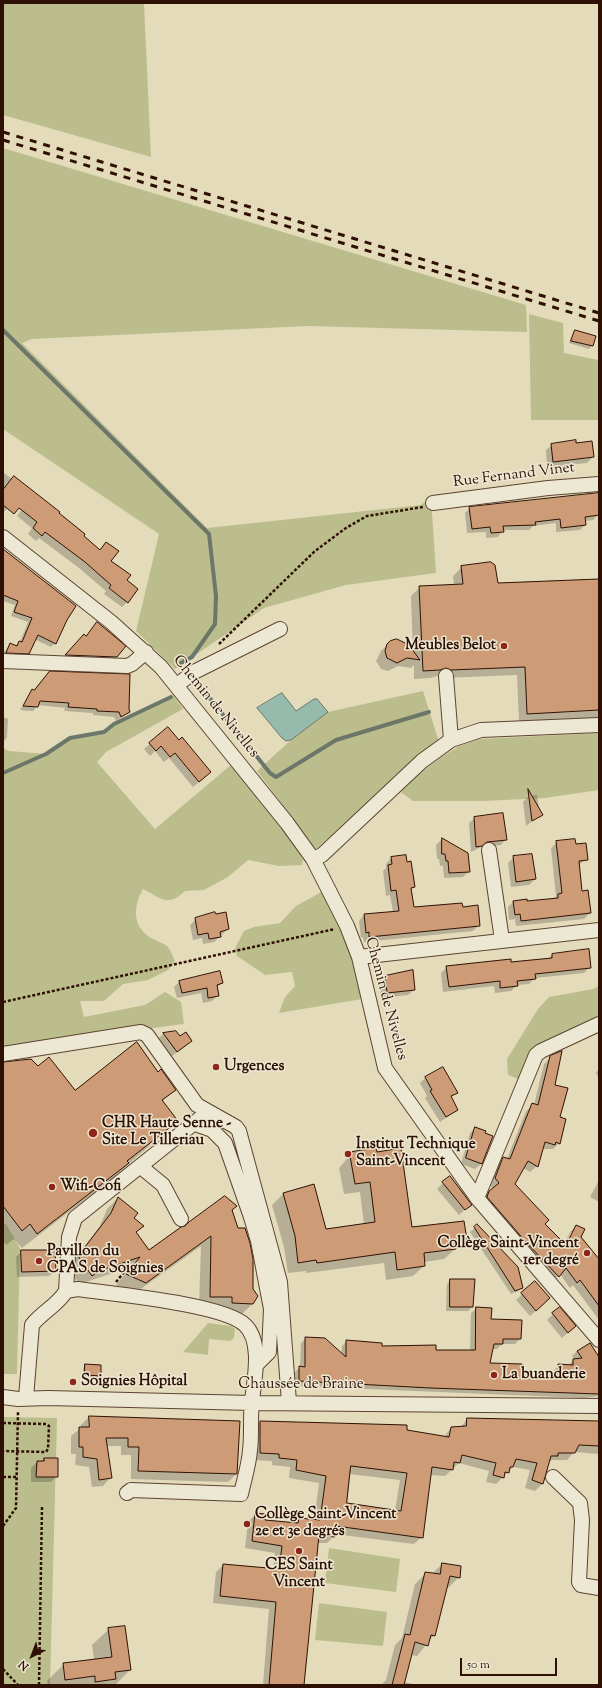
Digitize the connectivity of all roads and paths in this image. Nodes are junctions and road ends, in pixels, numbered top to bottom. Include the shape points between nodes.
1 (599, 484) edge
2 (433, 503) joint
3 (3, 537) edge
4 (280, 628) dead end
5 (216, 646) dead end
6 (146, 652) junction
7 (3, 661) edge
8 (446, 676) dead end
9 (177, 685) junction
10 (599, 725) edge
11 (451, 740) junction
12 (489, 850) dead end
13 (313, 860) junction
14 (347, 926) junction
15 (599, 930) edge
16 (502, 940) junction
17 (359, 957) junction
18 (3, 1002) edge
19 (599, 1024) edge
20 (3, 1054) edge
21 (208, 1112) junction
22 (195, 1124) junction
23 (141, 1167) junction
24 (477, 1198) junction
25 (181, 1219) dead end
26 (130, 1265) dead end
27 (66, 1290) junction
28 (108, 1293) junction
29 (599, 1340) edge
30 (257, 1364) junction
31 (3, 1397) edge
32 (22, 1398) junction
33 (252, 1402) junction
34 (289, 1402) junction
35 (599, 1406) edge
36 (3, 1423) edge
37 (18, 1423) junction
38 (3, 1451) edge
39 (17, 1452) junction
40 (3, 1477) edge
41 (16, 1477) junction
42 (553, 1477) dead end
43 (127, 1493) dead end
44 (42, 1508) dead end
45 (3, 1526) edge
46 (599, 1588) edge
47 (3, 1669) edge
48 (18, 1685) edge
49 (39, 1685) edge

1 - 2 street, Rue Fernand Vinet
2 - 5 path via 430,506 367,516 346,528 315,551
3 - 6 street, Chemin de Nivelles
4 - 9 street via 194,672
6 - 7 street via 127,666
6 - 9 street, Chemin de Nivelles
8 - 11 street
9 - 13 street, Chemin de Nivelles via 287,823
10 - 11 street via 481,730
11 - 13 street via 422,761 322,855
12 - 16 street
13 - 14 street, Chemin de Nivelles
14 - 17 street, Chemin de Nivelles
14 - 18 path
15 - 16 street
16 - 17 street
17 - 24 street, Chemin de Nivelles via 385,1068
19 - 24 street via 536,1055
20 - 21 street via 141,1032 147,1035 197,1105
21 - 22 street
21 - 34 street via 236,1126 239,1131 280,1282
22 - 23 street
22 - 30 street via 212,1130 225,1143 258,1242 271,1322 269,1352
23 - 25 street via 163,1185
23 - 27 street via 75,1218 69,1237
24 - 29 street, Chemin de Nivelles
26 - 28 path
27 - 28 street
27 - 32 street via 62,1297 32,1325
28 - 30 street via 207,1310 236,1319 250,1330
30 - 33 street
31 - 32 street, Chaussée de Braine
32 - 33 street, Chaussée de Braine
32 - 37 path
33 - 34 street, Chaussée de Braine
33 - 43 street via 251,1448 241,1494 131,1490
34 - 35 street, Chaussée de Braine
36 - 37 path
37 - 39 path
37 - 39 path via 49,1426 46,1452
38 - 39 path
39 - 41 path
40 - 41 path
41 - 45 path via 16,1508
42 - 46 street via 580,1503 582,1520 579,1582 581,1585
44 - 49 path
47 - 48 path

